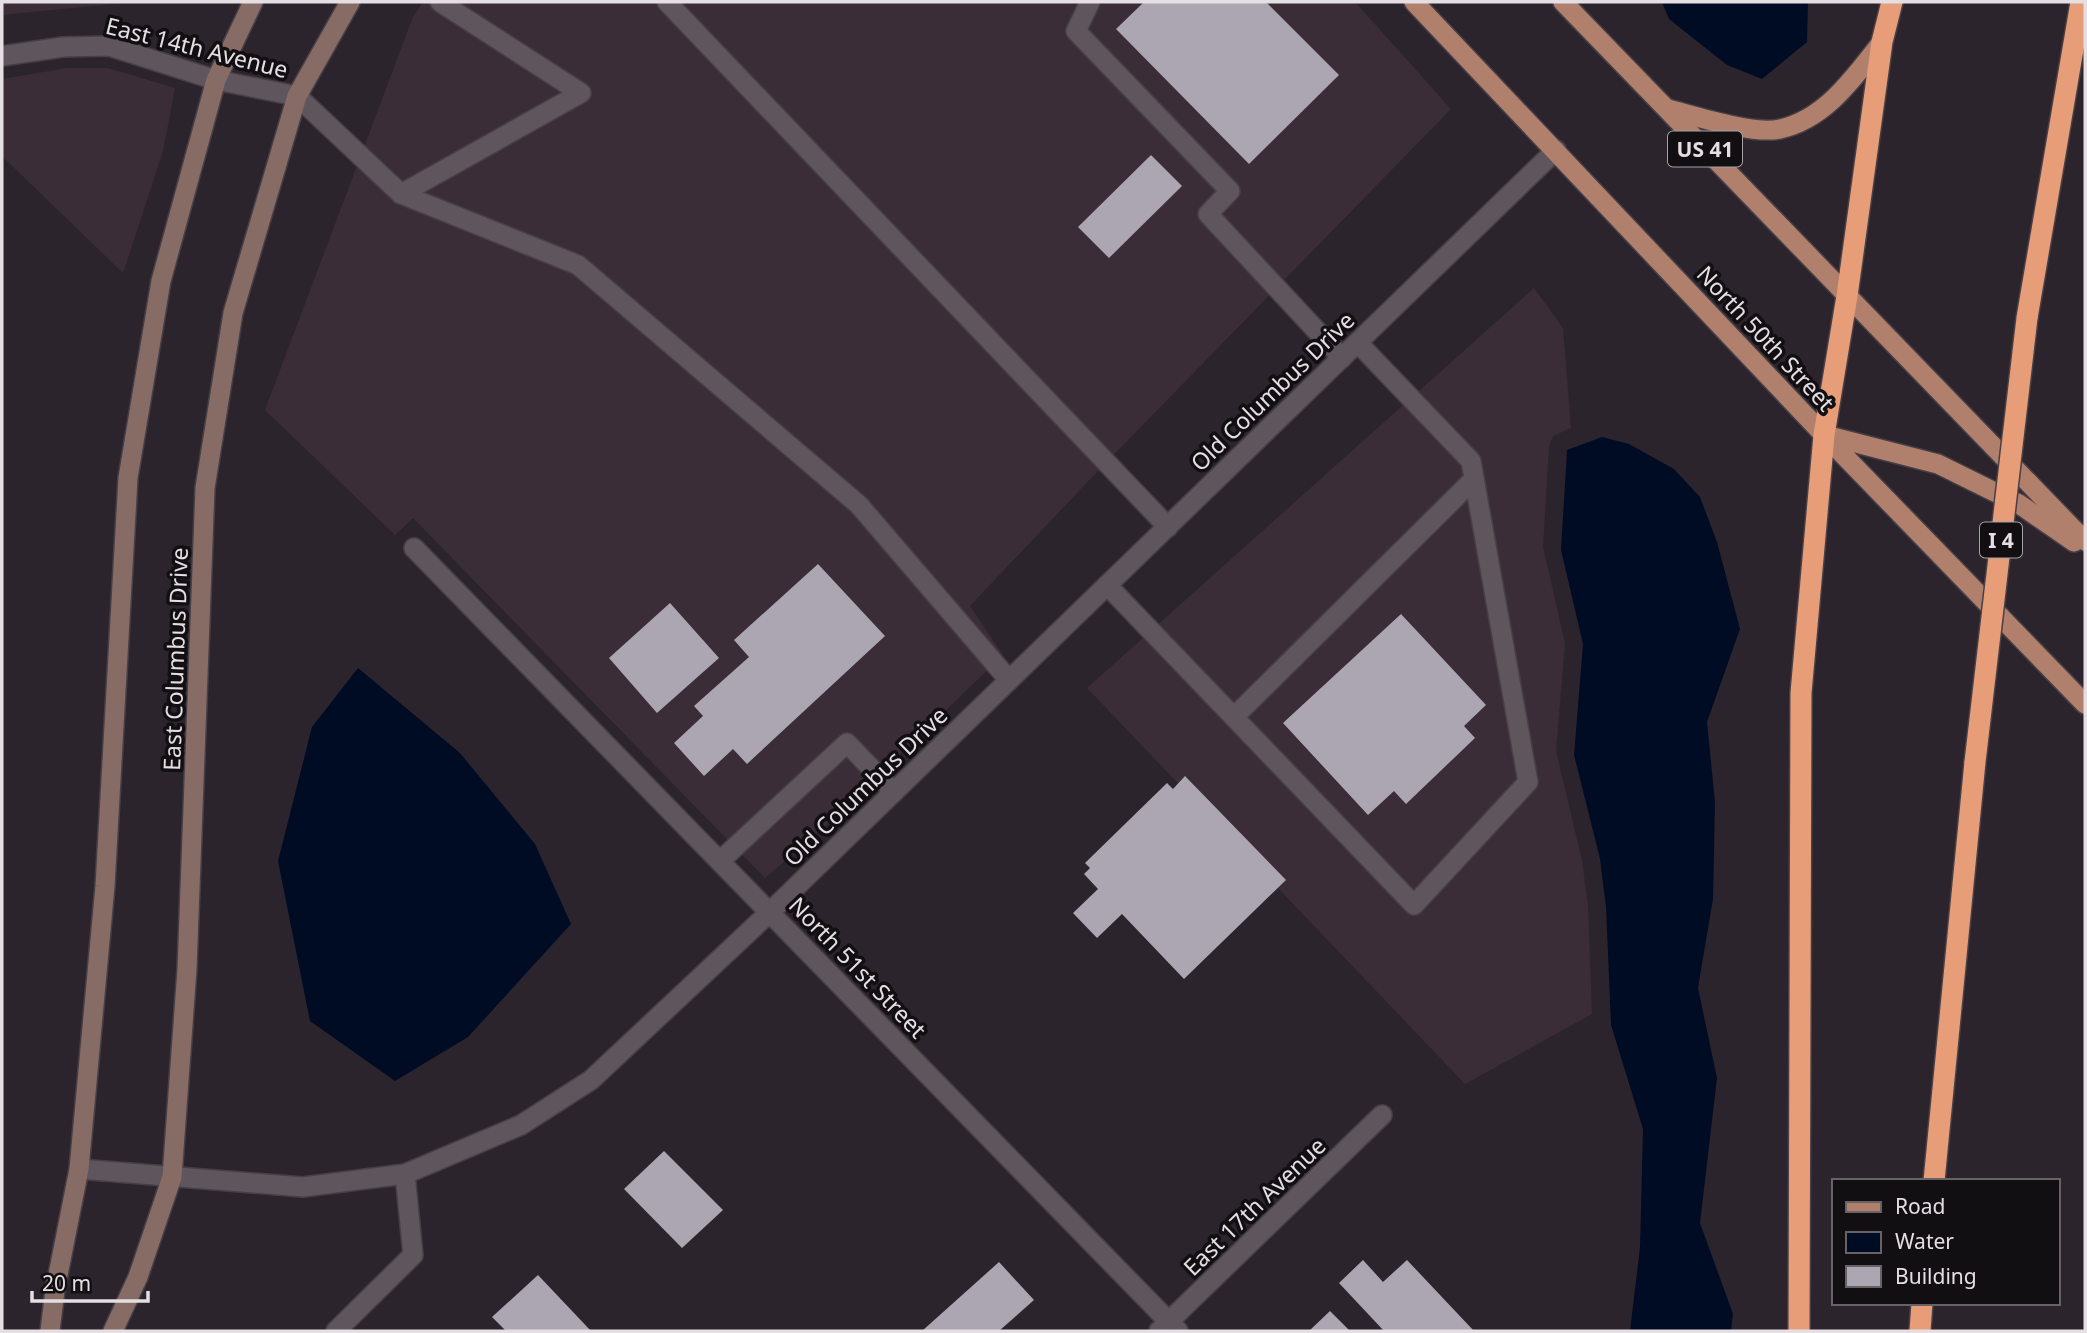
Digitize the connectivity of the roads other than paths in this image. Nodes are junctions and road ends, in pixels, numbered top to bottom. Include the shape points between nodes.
1 (253, 2) edge
2 (350, 2) edge
3 (440, 2) edge
4 (1090, 2) edge
5 (1414, 2) edge
6 (1563, 2) edge
7 (1892, 2) edge
8 (2081, 2) edge
9 (679, 6) edge
10 (1882, 42) junction
11 (2, 56) edge
12 (216, 80) junction
13 (297, 96) junction
14 (1666, 109) junction
15 (1556, 150) junction
16 (401, 194) junction
17 (1847, 296) junction
18 (1358, 343) junction
19 (1342, 358) junction
20 (1824, 435) junction
21 (1474, 479) junction
22 (1168, 527) junction
23 (2085, 541) edge
24 (414, 548) dead end
25 (2085, 550) edge
26 (1107, 585) junction
27 (1009, 680) junction
28 (2085, 704) edge
29 (1234, 717) junction
30 (894, 792) junction
31 (720, 860) junction
32 (770, 912) junction
33 (1382, 1115) dead end
34 (79, 1170) junction
35 (405, 1174) junction
36 (172, 1177) junction
37 (1934, 1179) edge
38 (1922, 1305) edge
39 (1169, 1328) edge
40 (50, 1331) edge
41 (113, 1331) edge
42 (336, 1331) edge
43 (1799, 1331) edge
44 (1920, 1331) edge

1 - 12 main road
2 - 13 main road, East Columbus Drive
3 - 16 street via 581,93
4 - 19 street via 1076,31 1230,191 1208,214
5 - 15 main road, North 50th Street
6 - 14 main road, US 41
7 - 10 highway
8 - 37 highway, I 4, bridge via 2027,318 1975,762
9 - 22 street
10 - 14 main road via 1844,90 1807,119 1779,130 1737,127
10 - 17 highway
11 - 12 street, East 14th Avenue via 108,46
12 - 13 street, East 14th Avenue
12 - 34 main road via 161,281 128,478 105,886
13 - 16 street
13 - 36 main road, East Columbus Drive via 233,313 205,488 187,969
14 - 17 main road, US 41
15 - 18 street, Old Columbus Drive
15 - 20 main road, North 50th Street
16 - 27 street via 578,265 859,505
17 - 20 highway
17 - 23 main road, US 41
18 - 19 street, Old Columbus Drive
18 - 21 street via 1471,461
19 - 22 street, Old Columbus Drive
20 - 25 main road via 1938,464 2019,505
20 - 28 main road, North 50th Street
20 - 43 highway via 1801,692
21 - 29 street
21 - 29 street via 1528,782 1414,905
22 - 26 street, Old Columbus Drive
24 - 31 street, North 51st Street
26 - 27 street, Old Columbus Drive
26 - 29 street
27 - 30 street, Old Columbus Drive
30 - 31 street via 847,743
30 - 32 street, Old Columbus Drive
31 - 32 street, North 51st Street
32 - 35 street, Old Columbus Drive via 591,1080 521,1125
32 - 39 street, North 51st Street
33 - 39 street, East 17th Avenue
34 - 36 street, Old Columbus Drive
34 - 40 main road
35 - 36 street, Old Columbus Drive via 303,1187
35 - 42 street via 413,1255
36 - 41 main road, East Columbus Drive via 138,1277
38 - 44 highway

